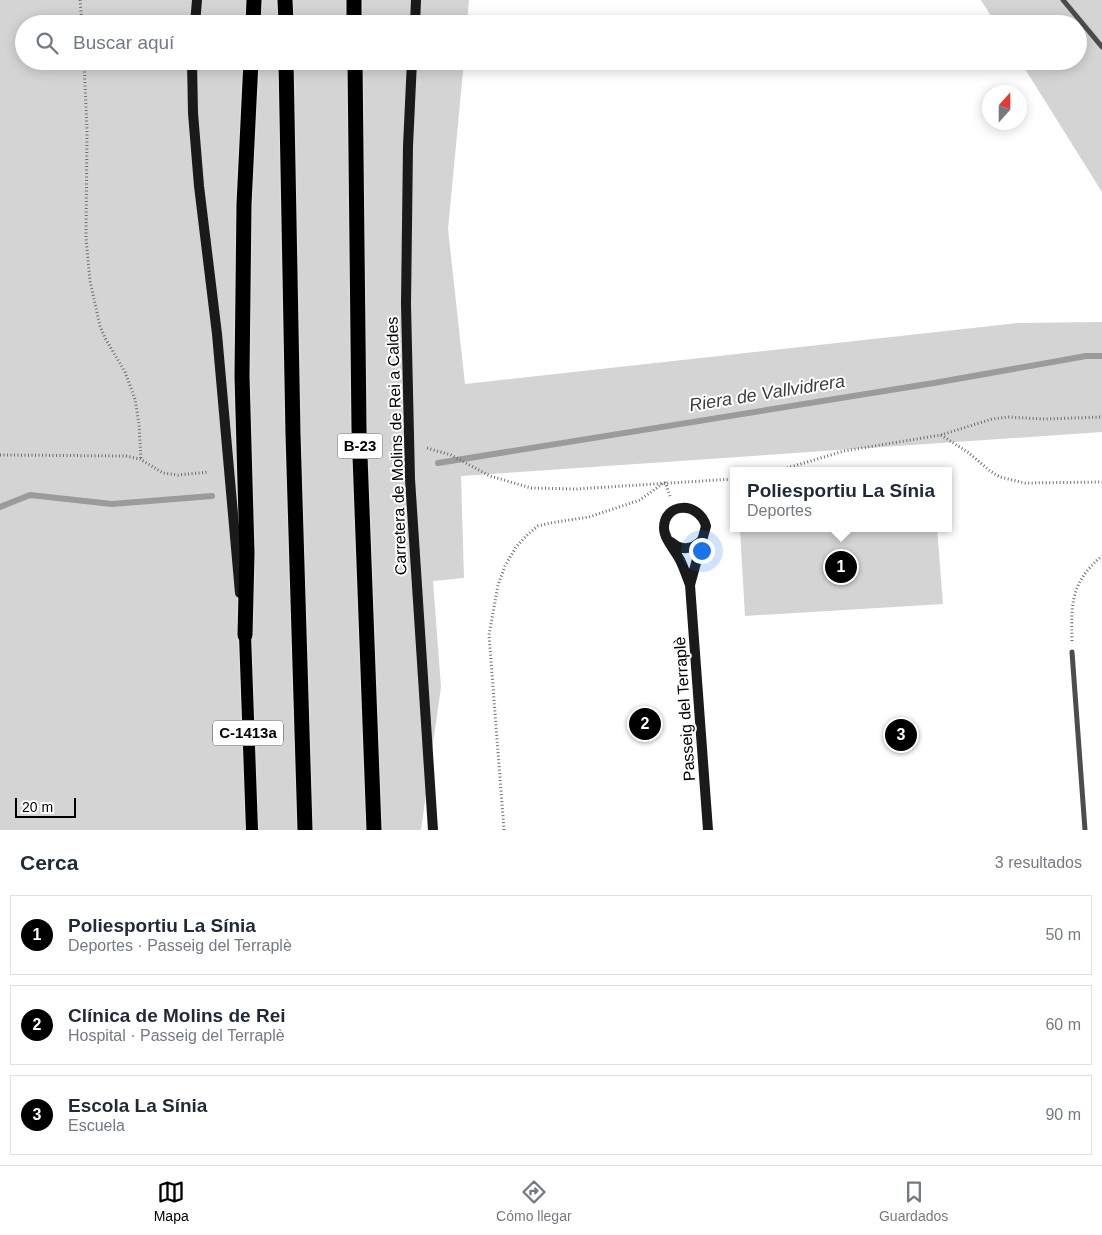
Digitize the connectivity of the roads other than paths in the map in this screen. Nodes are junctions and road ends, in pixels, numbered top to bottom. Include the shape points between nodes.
1 (197, 0) edge
2 (254, 0) edge
3 (285, 0) edge
4 (354, 0) edge
5 (416, 0) edge
6 (1063, 0) edge
7 (196, 15) edge
8 (253, 15) edge
9 (286, 15) edge
10 (354, 15) edge
11 (415, 15) edge
12 (1075, 15) edge
13 (1087, 29) edge
14 (1102, 47) edge
15 (192, 70) edge
16 (251, 70) edge
17 (286, 70) edge
18 (355, 70) edge
19 (412, 70) edge
20 (702, 539) junction
21 (668, 540) junction
22 (690, 585) junction
23 (245, 635) junction
24 (1072, 652) road end
25 (252, 830) edge
26 (305, 830) edge
27 (374, 830) edge
28 (433, 830) edge
29 (708, 830) edge
30 (1085, 830) edge

1 - 7 main road
2 - 8 highway
3 - 9 highway
4 - 10 highway
5 - 11 main road
6 - 12 street
13 - 14 street
15 - 23 main road, C-1413a via 199,186 218,344
16 - 23 highway via 244,204 242,376 247,553
17 - 26 highway
18 - 27 highway, B-23 via 359,429
19 - 28 main road, Carretera de Molins de Rei a Caldes via 406,294 410,479
20 - 21 main road via 685,549
20 - 21 main road via 706,526 704,519 694,510 681,507 669,514 666,520 664,527
20 - 22 main road
21 - 22 main road
22 - 29 main road, Passeig del Terraplè
23 - 25 main road, C-1413a
24 - 30 street

